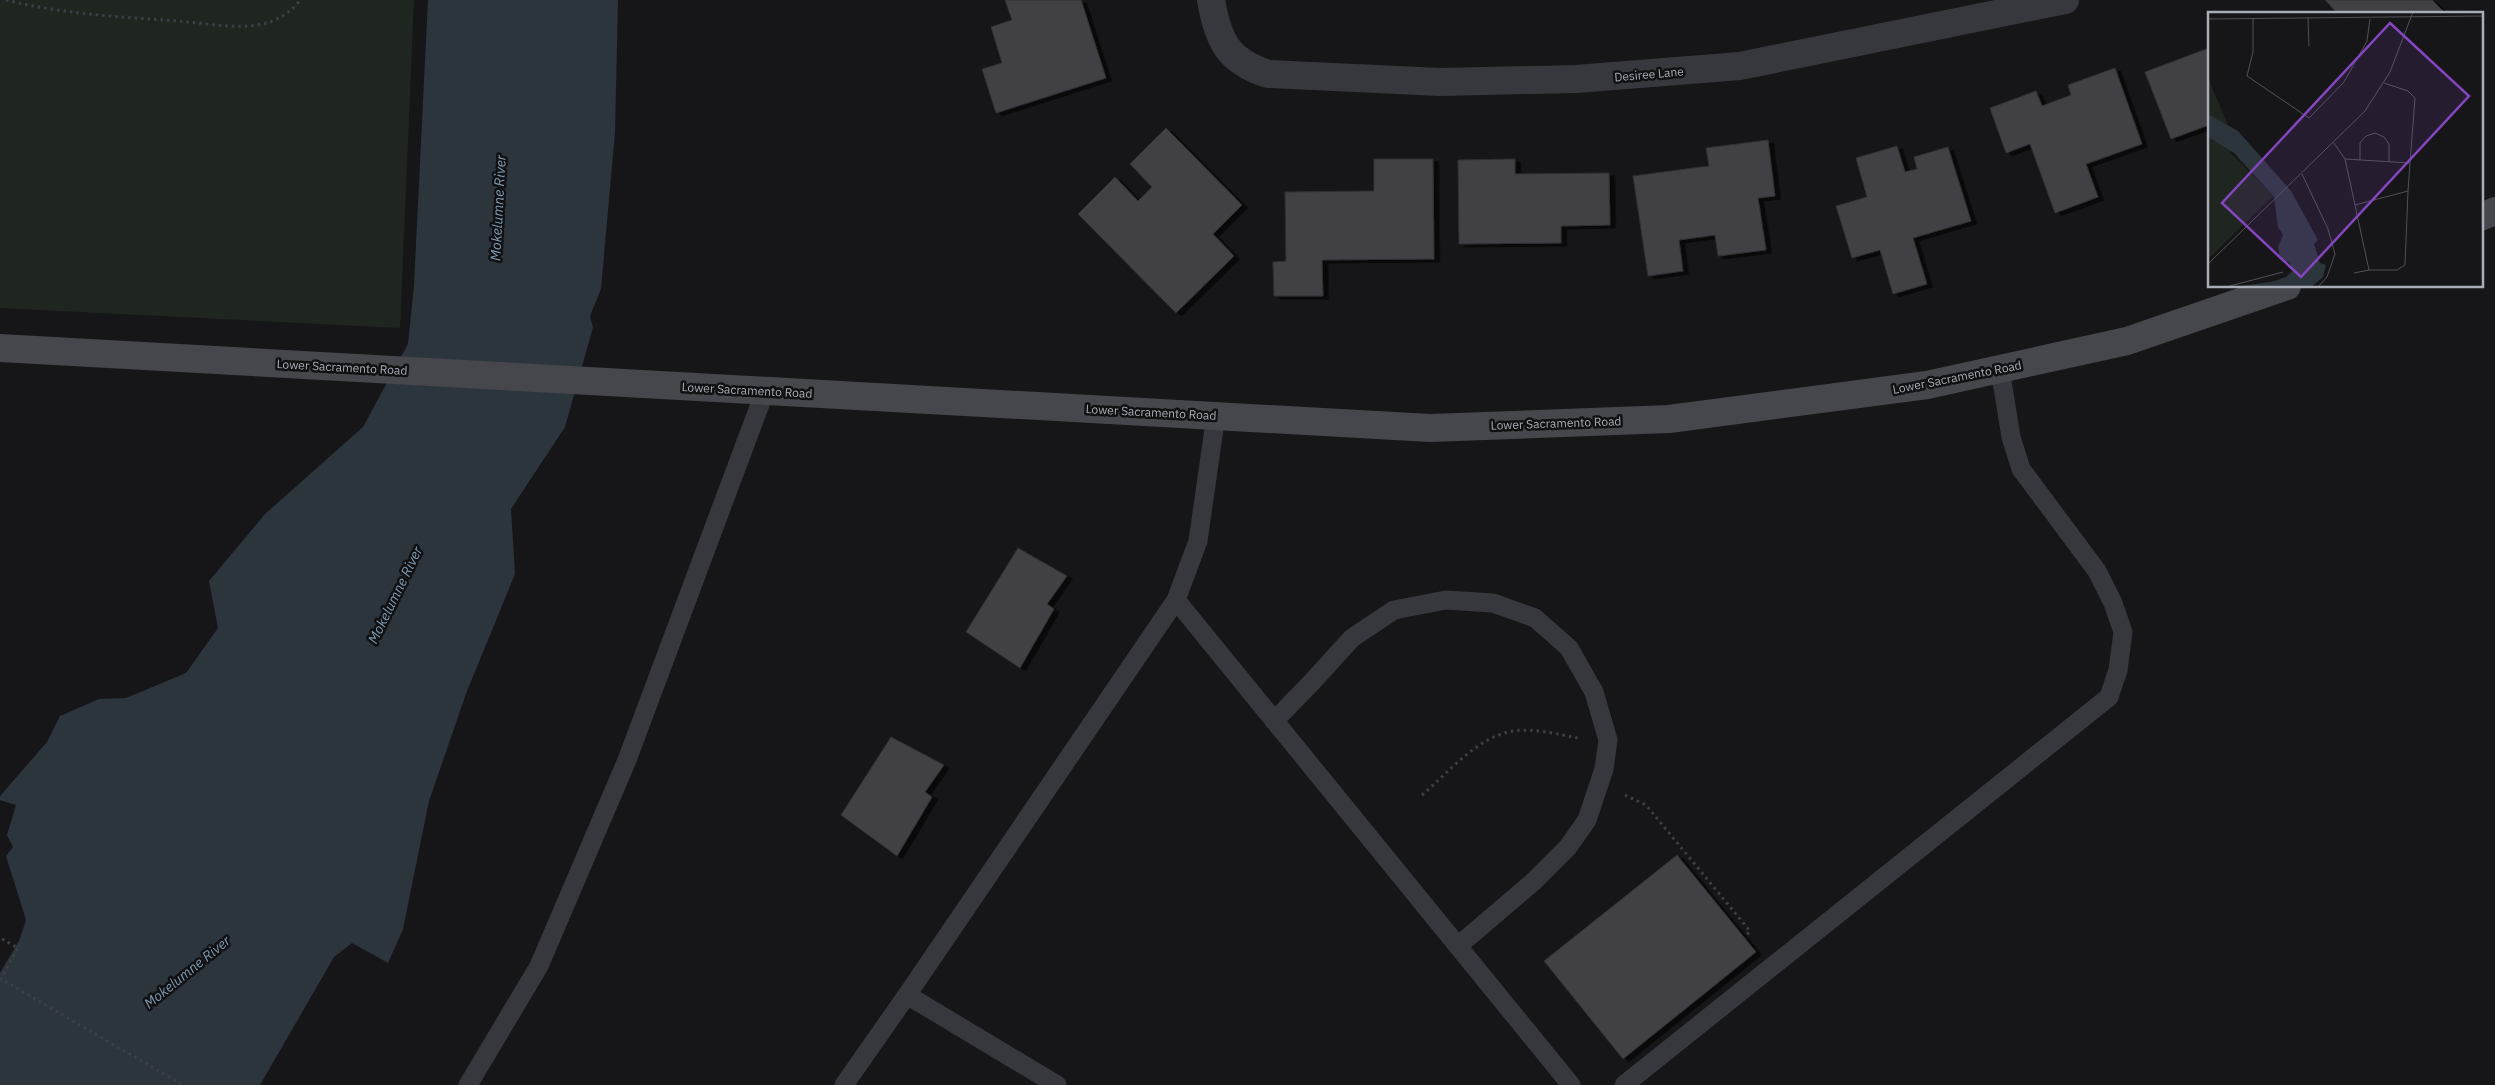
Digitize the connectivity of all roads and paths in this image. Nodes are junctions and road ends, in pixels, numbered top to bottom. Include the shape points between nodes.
1 (6, 0) edge
2 (300, 0) edge
3 (1211, 0) edge
4 (2065, 0) edge
5 (2495, 211) edge
6 (2482, 218) edge
7 (2282, 288) edge
8 (0, 348) edge
9 (2000, 369) junction
10 (765, 391) junction
11 (1216, 415) junction
12 (1176, 600) junction
13 (1274, 721) junction
14 (2, 939) dead end
15 (1458, 946) junction
16 (907, 996) junction
17 (183, 1085) edge
18 (468, 1085) edge
19 (844, 1085) edge
20 (1057, 1085) edge
21 (1571, 1085) edge
22 (1624, 1085) edge

1 - 2 path via 93,14 234,26 273,21
3 - 4 street, Desiree Lane via 1222,39 1232,55 1247,67 1268,74 1440,82 1576,80 1740,66
5 - 6 main road
7 - 9 main road, Lower Sacramento Road via 2127,341
8 - 10 main road, Lower Sacramento Road
9 - 11 main road, Lower Sacramento Road via 1927,385 1668,419 1430,428
9 - 22 lane via 2011,437 2021,470 2097,571 2113,603 2122,632 2118,670 2109,697
10 - 11 main road, Lower Sacramento Road
10 - 18 lane via 627,760 538,966
11 - 12 lane via 1198,541
12 - 13 lane
12 - 16 lane
13 - 15 lane
13 - 15 lane via 1352,638 1394,610 1446,600 1493,603 1534,618 1569,648 1594,692 1608,740 1604,769 1587,820 1568,847 1533,882
14 - 17 path via 18,948 1,979
15 - 21 lane
16 - 19 lane
16 - 20 lane

